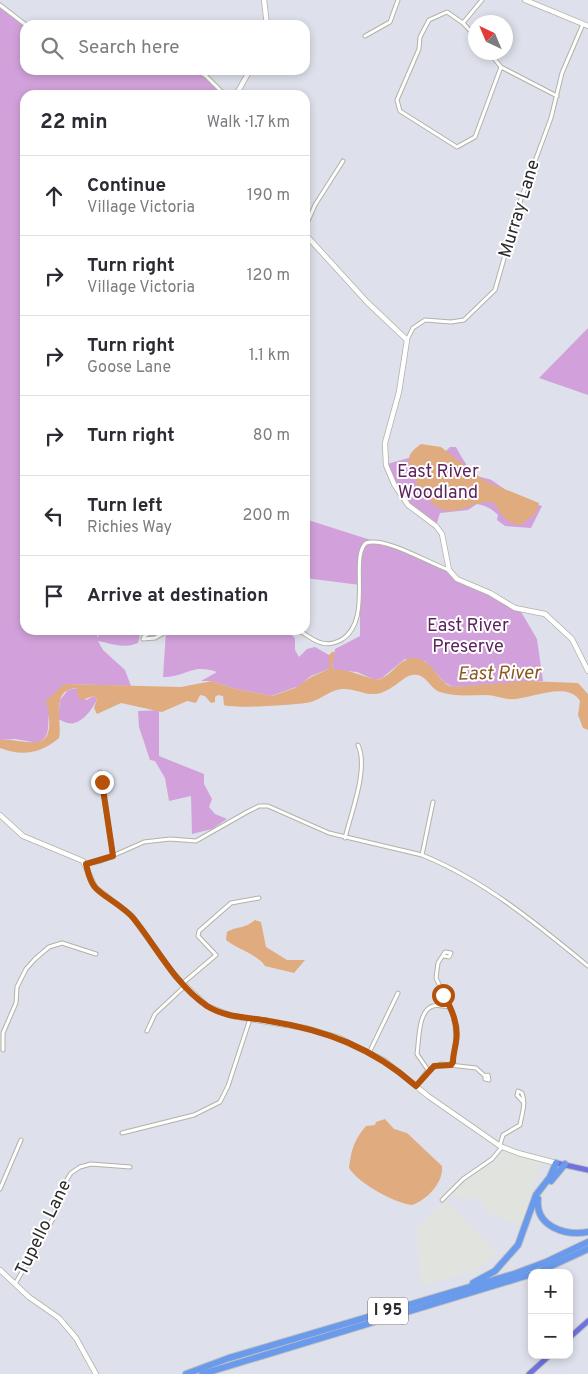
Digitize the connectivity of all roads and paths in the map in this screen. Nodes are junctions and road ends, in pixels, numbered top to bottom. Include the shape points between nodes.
1 (264, 0) edge
2 (398, 0) edge
3 (482, 0) edge
4 (525, 0) edge
5 (0, 5) edge
6 (20, 20) edge
7 (266, 20) edge
8 (464, 23) junction
9 (586, 25) edge
10 (468, 28) edge
11 (365, 36) dead end
12 (495, 60) edge
13 (501, 67) junction
14 (204, 75) edge
15 (247, 75) edge
16 (220, 90) edge
17 (239, 90) edge
18 (557, 96) junction
19 (344, 161) dead end
20 (310, 216) edge
21 (310, 239) edge
22 (407, 340) junction
23 (449, 570) junction
24 (146, 635) edge
25 (160, 635) edge
26 (307, 635) edge
27 (587, 668) edge
28 (358, 745) dead end
29 (100, 772) dead end
30 (433, 802) dead end
31 (0, 815) edge
32 (345, 838) junction
33 (113, 856) junction
34 (422, 856) junction
35 (86, 864) junction
36 (259, 898) dead end
37 (96, 954) dead end
38 (222, 955) dead end
39 (216, 956) junction
40 (444, 956) dead end
41 (588, 966) edge
42 (184, 985) junction
43 (398, 993) dead end
44 (450, 1007) junction
45 (250, 1019) junction
46 (147, 1031) dead end
47 (3, 1050) dead end
48 (369, 1053) junction
49 (451, 1065) junction
50 (428, 1070) junction
51 (485, 1076) dead end
52 (416, 1086) junction
53 (524, 1103) dead end
54 (122, 1133) dead end
55 (21, 1140) dead end
56 (501, 1147) junction
57 (556, 1163) junction
58 (565, 1164) junction
59 (130, 1167) dead end
60 (588, 1170) edge
61 (0, 1189) edge
62 (442, 1200) dead end
63 (588, 1232) edge
64 (588, 1242) edge
65 (588, 1250) edge
66 (545, 1269) edge
67 (0, 1270) edge
68 (528, 1275) edge
69 (15, 1284) junction
70 (436, 1298) junction
71 (588, 1321) edge
72 (573, 1334) edge
73 (546, 1359) edge
74 (96, 1374) edge
75 (186, 1374) edge
76 (202, 1374) edge
77 (529, 1374) edge

1 - 7 street
2 - 11 street via 390,22
3 - 8 street
4 - 9 street
5 - 6 street
8 - 10 street
8 - 13 street via 447,12 429,20 397,100 400,111 457,147 475,137
9 - 18 street, Murray Lane via 562,73
12 - 13 street
13 - 18 street
14 - 16 street
15 - 17 street
18 - 22 street, Murray Lane via 521,199 495,290 464,320 425,320 413,328
19 - 20 street
21 - 22 street
22 - 23 street via 399,392 386,443 386,465 401,496 442,534
23 - 26 street via 406,551 375,542 366,543 361,552 357,613 352,631 328,644
23 - 27 street via 457,579 515,608 545,614 572,639
24 - 25 street via 144,639 149,640
28 - 32 street via 362,757 361,771
29 - 33 street
30 - 34 street
31 - 35 street via 24,836
32 - 33 street via 268,806 247,812 196,841 144,842
32 - 34 street
33 - 35 street
34 - 41 street via 511,906
35 - 42 street via 95,887 132,916
36 - 39 street via 231,903 199,931 198,936
37 - 47 street via 62,944 49,947 35,959 17,987 16,1003 3,1032
38 - 39 street
39 - 42 street
40 - 44 street via 436,966 436,978
42 - 45 street via 218,1012
42 - 46 street via 155,1014
43 - 48 street
44 - 49 street via 457,1041
44 - 50 street via 431,1007 421,1024 417,1054
45 - 48 street via 324,1032
45 - 54 street via 220,1102 194,1115
48 - 52 street via 392,1065
49 - 50 street via 441,1064
49 - 51 street via 476,1068
50 - 52 street
52 - 56 street
53 - 56 street via 520,1125 503,1135
55 - 61 street
56 - 57 street
56 - 62 street via 492,1159 463,1179
57 - 58 main road
57 - 70 highway via 536,1195 524,1234 511,1255 485,1277
58 - 60 main road
58 - 63 highway via 538,1198 539,1213 558,1230 577,1234
59 - 69 street, Tupello Lane via 92,1164 71,1173 54,1217
64 - 70 highway, I 95 via 530,1268
65 - 66 highway
67 - 69 street
68 - 76 highway, I 95
69 - 74 street via 59,1318 76,1338
70 - 75 highway, I 95 via 229,1358
71 - 72 main road
73 - 77 main road

